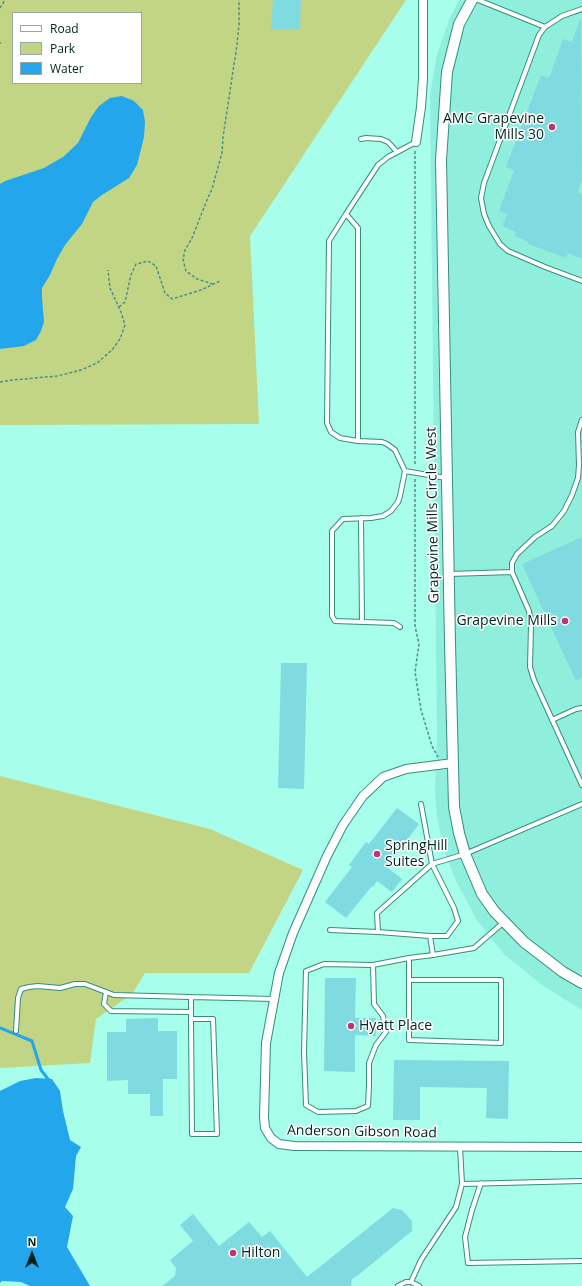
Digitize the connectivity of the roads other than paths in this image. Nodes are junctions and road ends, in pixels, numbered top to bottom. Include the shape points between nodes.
1 (422, 0) edge
2 (472, 0) edge
3 (478, 0) edge
4 (582, 9) edge
5 (544, 27) junction
6 (361, 139) dead end
7 (414, 143) joint
8 (397, 152) junction
9 (346, 214) junction
10 (582, 281) edge
11 (582, 420) edge
12 (358, 440) junction
13 (405, 471) junction
14 (446, 478) junction
15 (361, 518) junction
16 (512, 572) junction
17 (448, 574) junction
18 (362, 622) junction
19 (400, 627) dead end
20 (582, 708) edge
21 (552, 720) junction
22 (453, 763) junction
23 (582, 786) edge
24 (422, 804) dead end
25 (582, 804) edge
26 (465, 854) junction
27 (432, 864) junction
28 (504, 922) junction
29 (330, 930) dead end
30 (378, 932) junction
31 (430, 936) junction
32 (433, 955) junction
33 (410, 958) junction
34 (373, 965) junction
35 (409, 980) junction
36 (582, 983) edge
37 (106, 992) junction
38 (190, 997) junction
39 (274, 999) junction
40 (191, 1012) junction
41 (191, 1019) junction
42 (16, 1031) dead end
43 (460, 1146) junction
44 (582, 1147) edge
45 (582, 1181) edge
46 (481, 1183) junction
47 (462, 1184) junction
48 (582, 1261) edge
49 (411, 1282) junction
50 (398, 1286) edge
51 (419, 1286) edge

1 - 7 street via 422,106
2 - 14 street, Grapevine Mills Circle West via 459,24 448,72 441,160
3 - 5 lane
4 - 5 lane via 562,16
5 - 10 lane via 534,46 484,183 482,206 494,235 508,251
6 - 8 lane via 381,139 388,142
7 - 8 lane
8 - 9 lane via 378,164
9 - 12 lane via 358,228
9 - 12 lane via 329,241 328,423 331,432 340,438
11 - 16 lane via 578,432 578,474 572,495 552,526 535,537 517,554 512,563
12 - 13 lane via 387,444 394,450
13 - 14 lane
13 - 15 lane via 398,502 391,511 383,516
14 - 17 street, Grapevine Mills Circle West
15 - 18 lane
15 - 18 lane via 342,519 332,531 332,616 335,621
16 - 17 lane
16 - 21 lane via 529,611 530,667
17 - 22 street, Grapevine Mills Circle West
18 - 19 lane via 394,623
20 - 21 lane
21 - 23 lane
22 - 26 street, Grapevine Mills Circle West via 454,807
22 - 39 street, Anderson Gibson Road via 406,769 383,777 363,796 343,825 293,932 279,973
24 - 27 lane
25 - 26 lane
26 - 27 lane
26 - 28 street, Grapevine Mills Circle West via 482,894
27 - 30 lane via 377,913
27 - 31 lane via 458,921 447,936
28 - 32 lane via 474,948
28 - 36 street, Grapevine Mills Circle West via 524,942
29 - 30 lane
30 - 31 lane
31 - 32 lane
32 - 33 lane
33 - 34 lane
33 - 35 lane
34 - 34 lane via 374,1004 383,1016 386,1032 376,1045 369,1063 368,1106 356,1111 318,1112 306,1105 306,971 324,964
35 - 35 lane via 409,1040 502,1043 501,980
37 - 38 lane via 114,995
37 - 40 lane via 104,1004 111,1011
37 - 42 lane via 84,984 60,988 29,986 21,989
38 - 39 lane
38 - 40 lane
39 - 43 street, Anderson Gibson Road via 266,1043 264,1082 265,1128 270,1138 279,1144 294,1146
40 - 41 lane
41 - 41 lane via 192,1134 217,1134 213,1019
43 - 44 street, Anderson Gibson Road
43 - 47 lane
45 - 46 lane
46 - 47 lane
46 - 48 lane via 465,1237 468,1263
47 - 49 lane via 456,1208 420,1260
49 - 50 lane
49 - 51 lane

